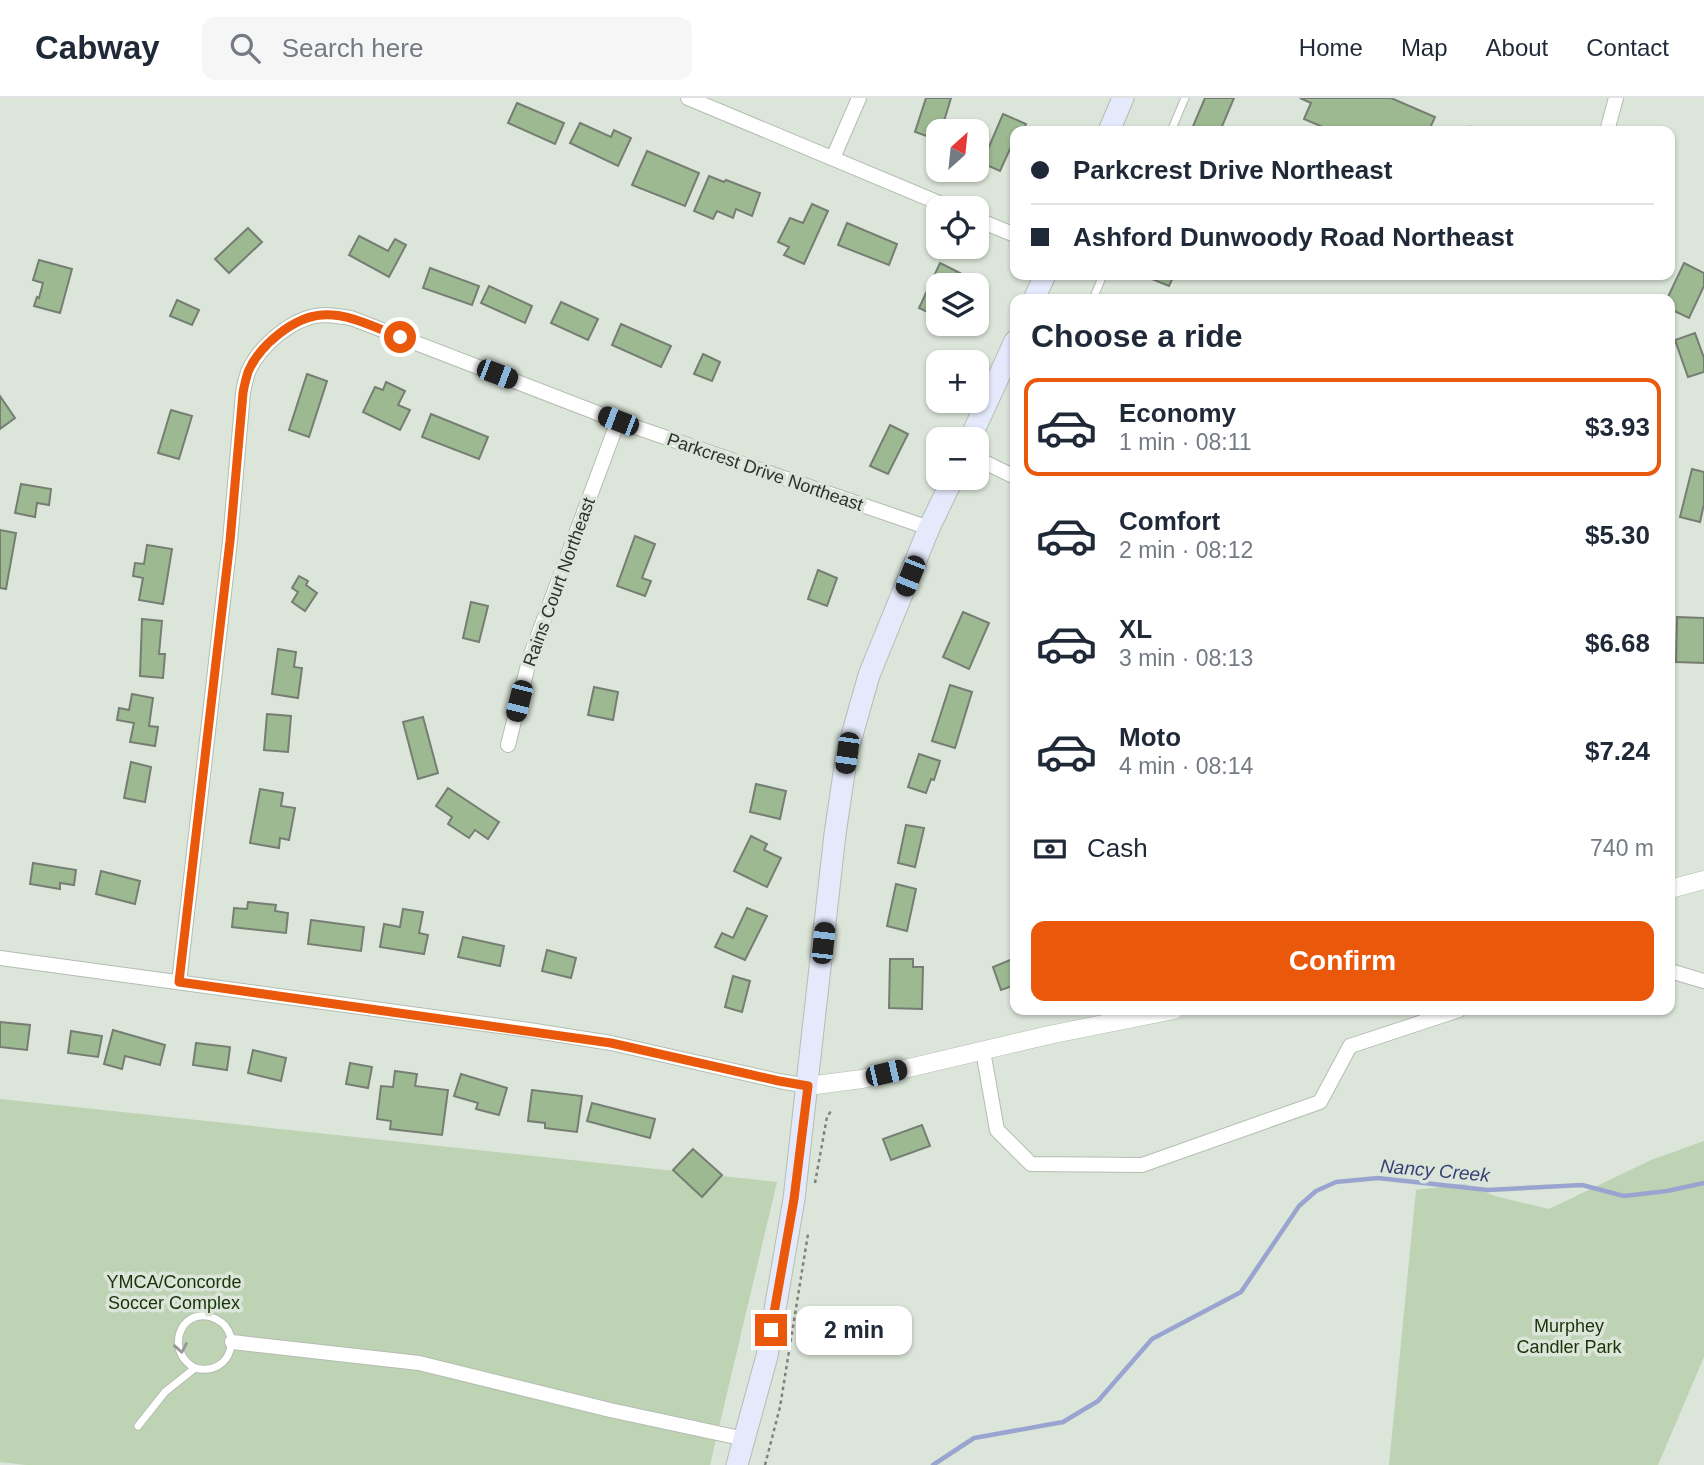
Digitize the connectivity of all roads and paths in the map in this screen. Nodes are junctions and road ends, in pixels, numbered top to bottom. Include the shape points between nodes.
1 (688, 98) edge
2 (859, 98) edge
3 (1123, 98) edge
4 (1185, 98) edge
5 (1616, 98) edge
6 (1111, 126) edge
7 (1173, 126) edge
8 (1608, 126) edge
9 (833, 158) junction
10 (926, 197) edge
11 (989, 225) edge
12 (1010, 234) edge
13 (1010, 352) edge
14 (618, 421) junction
15 (976, 427) edge
16 (989, 464) edge
17 (1010, 475) edge
18 (947, 490) edge
19 (929, 528) junction
20 (508, 745) dead end
21 (1704, 880) edge
22 (1675, 888) edge
23 (0, 958) edge
24 (1675, 972) edge
25 (1704, 981) edge
26 (179, 982) junction
27 (1126, 1015) edge
28 (1444, 1015) edge
29 (983, 1051) junction
30 (808, 1086) junction
31 (831, 1111) dead end
32 (815, 1186) dead end
33 (808, 1231) dead end
34 (232, 1342) junction
35 (195, 1368) junction
36 (138, 1426) dead end
37 (745, 1440) junction
38 (737, 1465) edge
39 (765, 1465) edge

1 - 9 street
2 - 9 street
3 - 6 main road
4 - 7 lane
5 - 8 street
9 - 10 street
11 - 12 street
13 - 15 main road
14 - 19 street, Parkcrest Drive Northeast
14 - 20 street, Rains Court Northeast via 530,657
14 - 26 street, Parkcrest Drive Northeast via 351,318 323,315 302,320 264,349 249,370 243,393
16 - 17 street
18 - 19 main road
19 - 30 main road via 869,675 847,753
21 - 22 street
23 - 26 street
24 - 25 street
26 - 30 street via 611,1043
27 - 29 street
28 - 29 street via 1350,1046 1320,1102 1142,1165 1031,1164 998,1130
29 - 30 street via 862,1079
30 - 37 main road via 767,1356
31 - 32 path
33 - 39 path via 780,1407
34 - 35 lane via 223,1363 210,1370
34 -> 35 lane via 226,1327 214,1318 199,1317 186,1324 178,1337 179,1352
34 - 37 street via 419,1363
35 - 36 lane via 165,1392
37 - 38 main road

